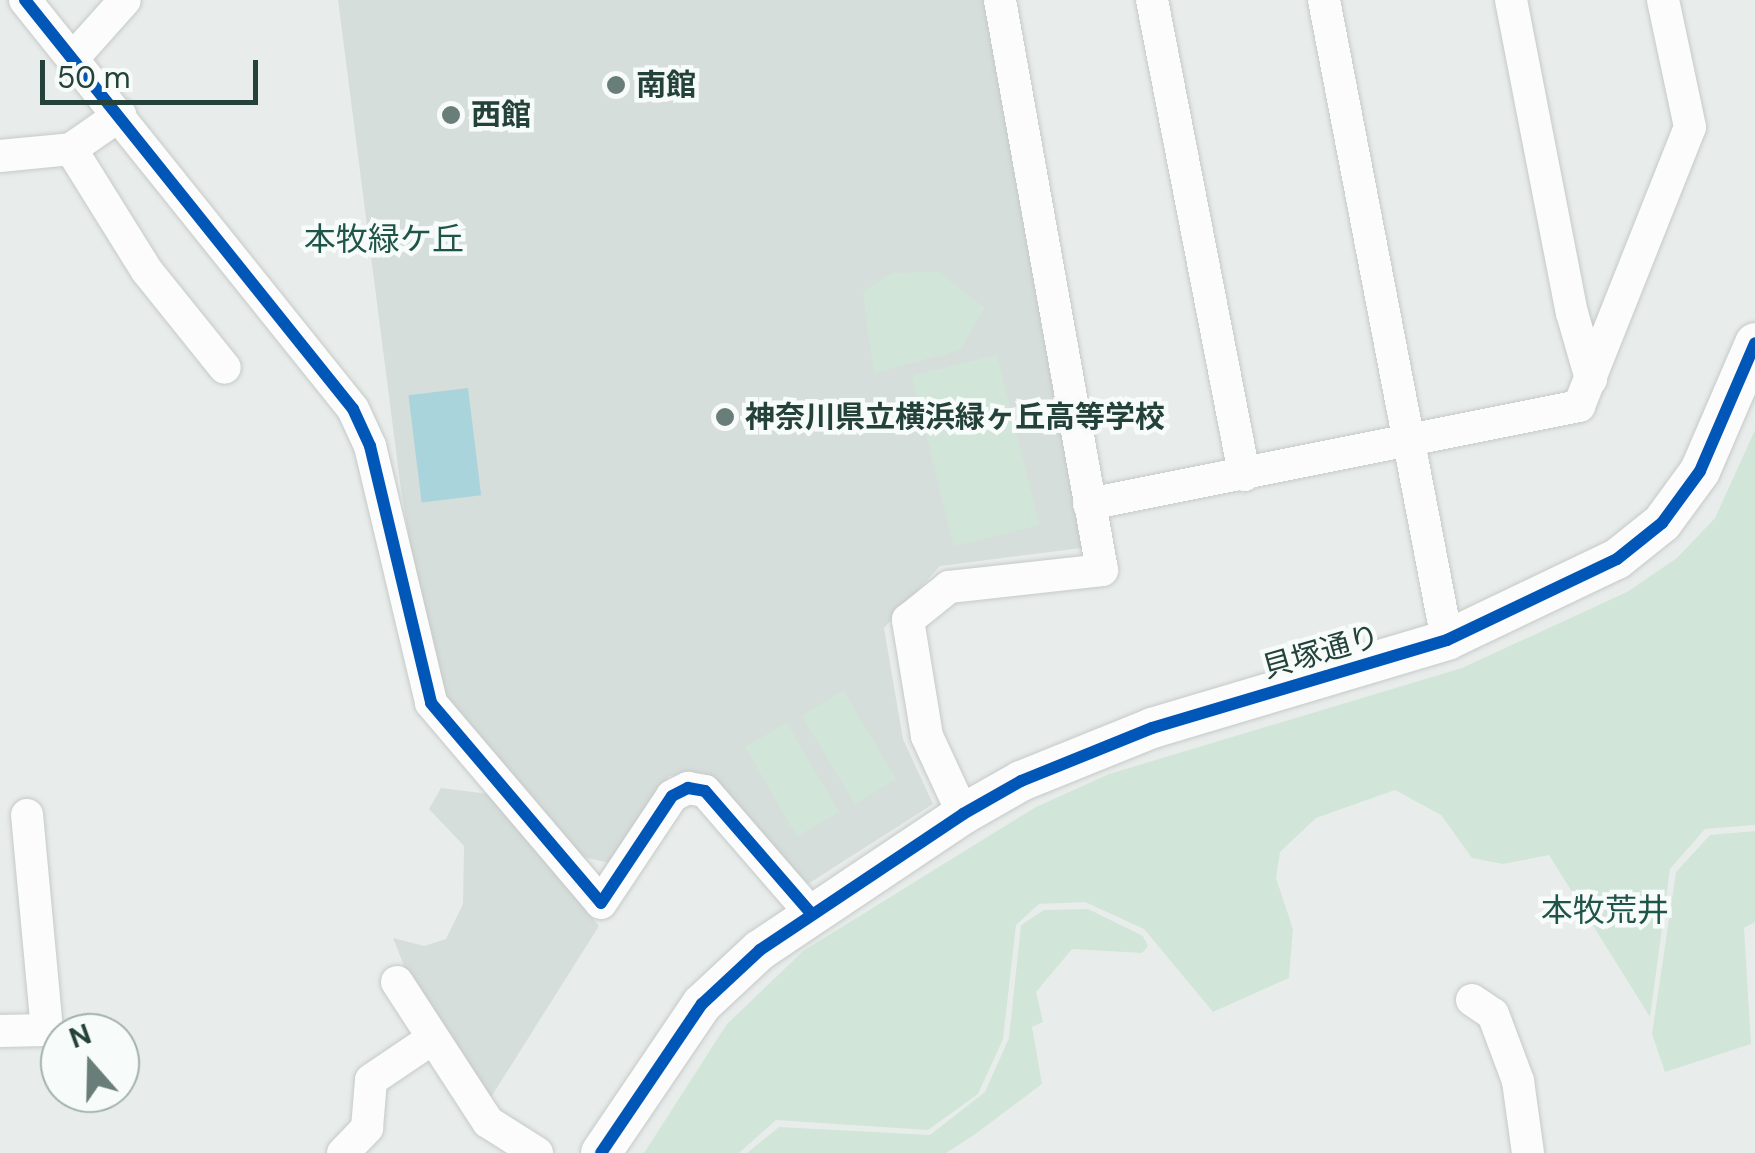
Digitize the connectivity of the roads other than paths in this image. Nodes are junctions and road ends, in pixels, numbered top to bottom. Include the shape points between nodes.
1 (25, 0) edge
2 (125, 0) edge
3 (1000, 0) edge
4 (1152, 0) edge
5 (1324, 0) edge
6 (1511, 0) edge
7 (1663, 0) edge
8 (74, 57) junction
9 (120, 115) junction
10 (71, 149) junction
11 (0, 156) edge
12 (1755, 343) edge
13 (225, 368) dead end
14 (1591, 379) junction
15 (1410, 441) junction
16 (1244, 475) junction
17 (1089, 504) junction
18 (1448, 640) junction
19 (963, 814) junction
20 (27, 815) dead end
21 (810, 911) junction
22 (397, 982) dead end
23 (1472, 1000) dead end
24 (0, 1030) edge
25 (430, 1040) junction
26 (343, 1153) edge
27 (537, 1153) edge
28 (600, 1153) edge
29 (1528, 1153) edge

1 - 8 street
2 - 8 street
3 - 17 street
4 - 16 street
5 - 15 street
6 - 14 street
7 - 14 street via 1690,128
8 - 9 street
9 - 10 street
9 - 21 street via 353,409 370,446 431,703 601,902 672,796 688,788 704,791
10 - 11 street
10 - 13 street via 148,271
12 - 18 street, 貝塚通り via 1700,471 1662,523 1618,558 1550,596
14 - 15 street via 1579,406
15 - 16 street
15 - 18 street
16 - 17 street
17 - 19 street via 1102,570 949,588 908,620 927,736
18 - 19 street, 貝塚通り via 1152,728 1021,781
19 - 21 street, 貝塚通り
20 - 24 street via 47,1030
21 - 28 street, 貝塚通り via 702,1004
22 - 25 street
23 - 29 street via 1493,1014 1506,1048
25 - 26 street via 371,1080 366,1128
25 - 27 street via 488,1122

